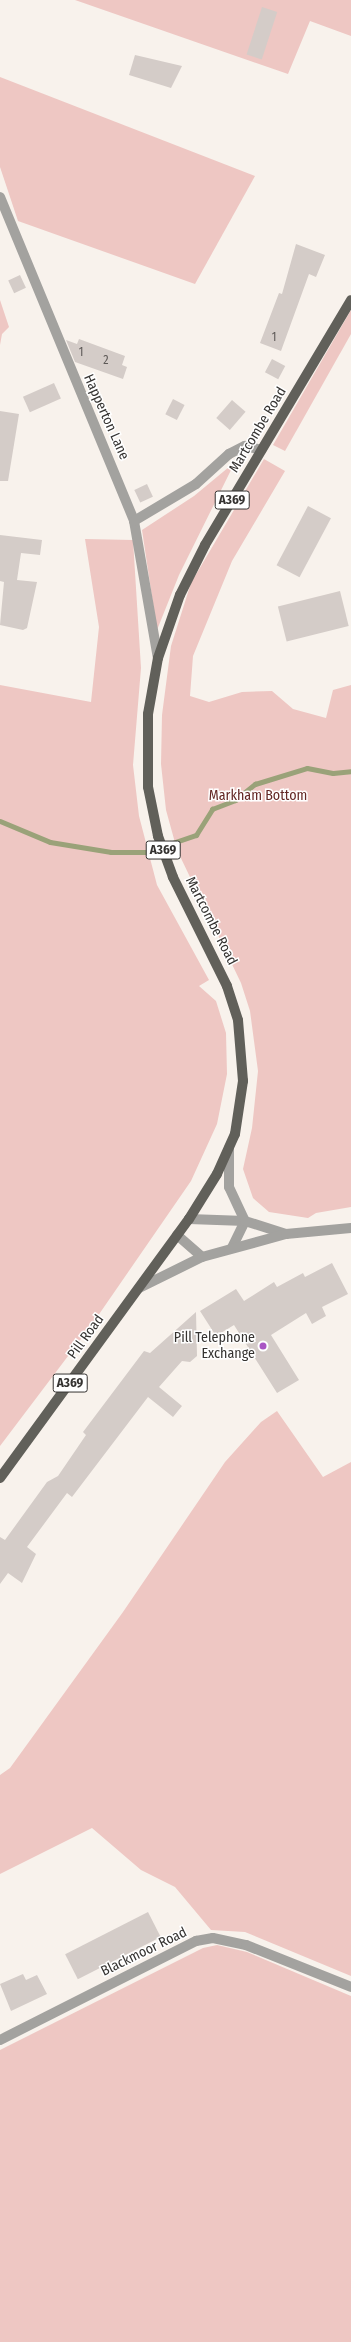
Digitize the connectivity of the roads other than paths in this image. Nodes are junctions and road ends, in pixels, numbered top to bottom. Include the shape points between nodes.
1 (0, 197) edge
2 (351, 300) edge
3 (262, 450) junction
4 (134, 521) junction
5 (158, 658) junction
6 (230, 1148) junction
7 (189, 1219) junction
8 (244, 1220) junction
9 (351, 1228) edge
10 (286, 1234) junction
11 (177, 1235) junction
12 (232, 1248) junction
13 (202, 1257) junction
14 (139, 1288) junction
15 (0, 1478) edge
16 (351, 1987) edge
17 (0, 2040) edge

1 - 4 street, Happerton Lane
2 - 3 main road, Martcombe Road / A369
3 - 4 street via 245,446 229,454 196,484
3 - 5 main road, Martcombe Road / A369 via 180,595
4 - 5 street, Happerton Lane
5 - 6 main road, Martcombe Road / A369 via 148,714 148,787 158,836 173,877 235,1007 243,1065 242,1097
6 - 7 main road, Martcombe Road / A369
6 - 8 street via 229,1187
7 - 8 street, Pill Road
7 - 11 main road, Martcombe Road / A369
8 - 10 street, Pill Road
8 - 12 street
9 - 10 street, Pill Road
10 - 12 street, Pill Road
11 - 13 street
11 - 14 main road, Martcombe Road / A369
12 - 13 street, Pill Road
13 - 14 street, Pill Road
14 - 15 main road, Pill Road / A369
16 - 17 street, Blackmoor Road via 246,1945 213,1938 196,1941

